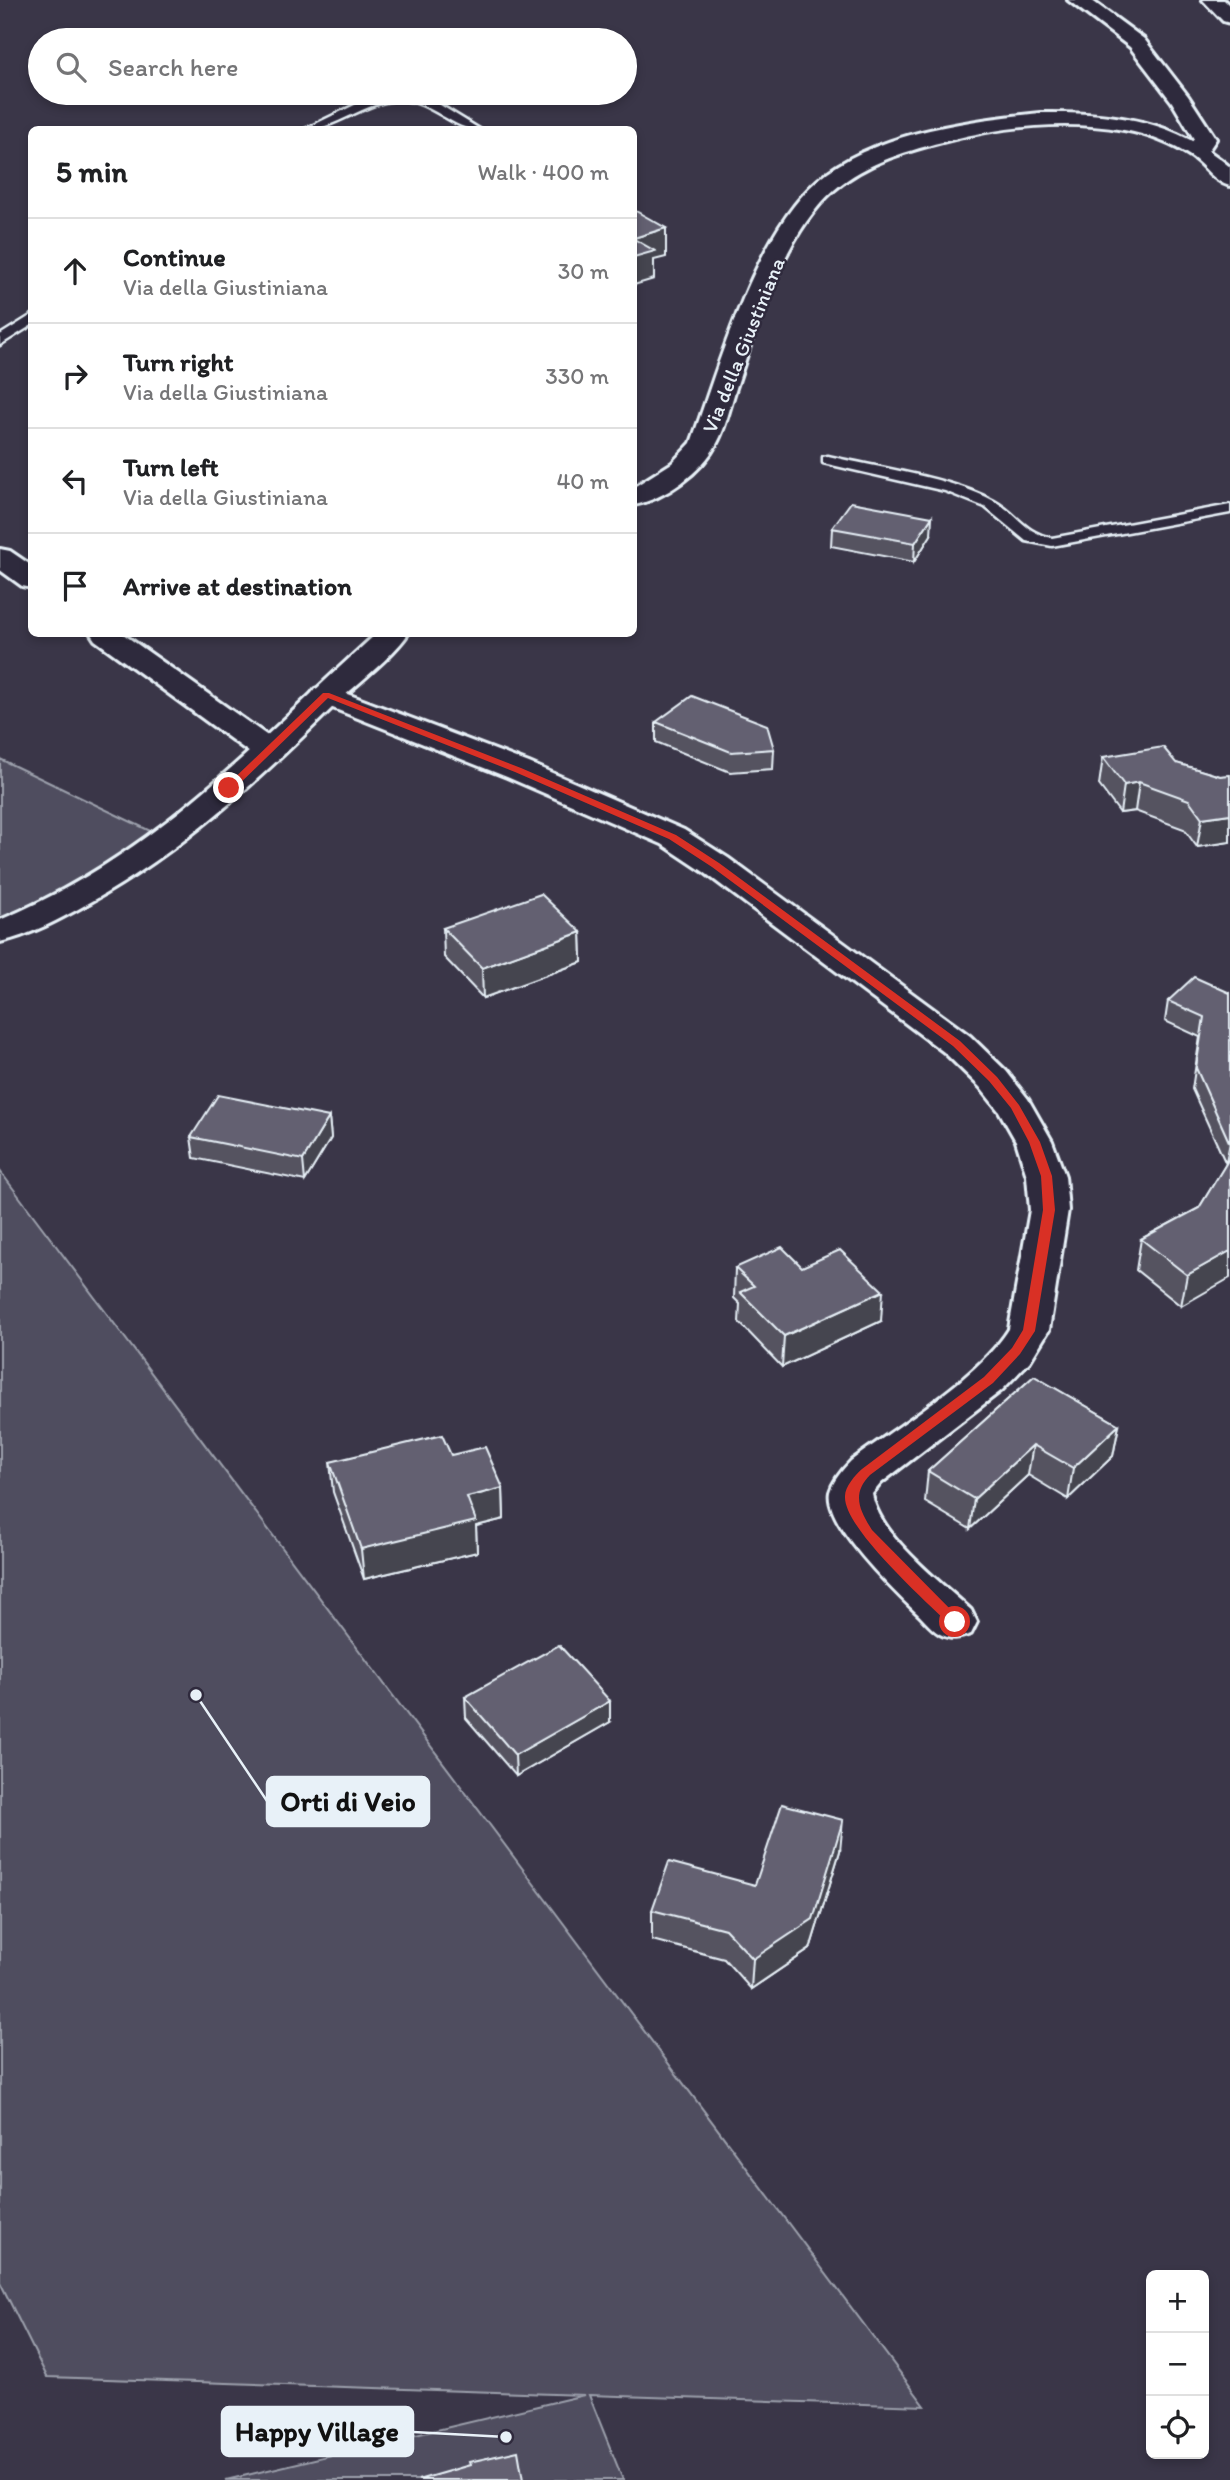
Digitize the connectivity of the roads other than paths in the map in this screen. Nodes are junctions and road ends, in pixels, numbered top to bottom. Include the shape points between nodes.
1 (1078, 0) edge
2 (367, 105) edge
3 (433, 105) edge
4 (316, 126) edge
5 (469, 126) edge
6 (1198, 149) junction
7 (1230, 179) edge
8 (28, 322) edge
9 (0, 341) edge
10 (828, 460) dead end
11 (637, 495) edge
12 (1230, 509) edge
13 (0, 557) edge
14 (28, 577) edge
15 (109, 637) edge
16 (390, 637) edge
17 (326, 695) junction
18 (268, 751) junction
19 (0, 932) edge
20 (955, 1622) dead end

1 - 6 street via 1124,31 1154,62 1205,139
2 - 4 lane
3 - 5 lane
6 - 7 street, Via della Giustiniana
6 - 11 street, Via della Giustiniana via 1114,123 1021,121 948,133 846,170 813,199 790,232 760,292 698,453 676,475
8 - 9 lane
10 - 12 lane via 948,488 990,505 1031,538 1052,542
13 - 14 street
15 - 18 street
16 - 17 street
17 - 18 street
17 - 20 street via 673,837 957,1044 1015,1107 1046,1176 1049,1210 1029,1331 988,1380 866,1472 851,1496 855,1514 868,1534
18 - 19 street via 229,788 131,864 73,901

